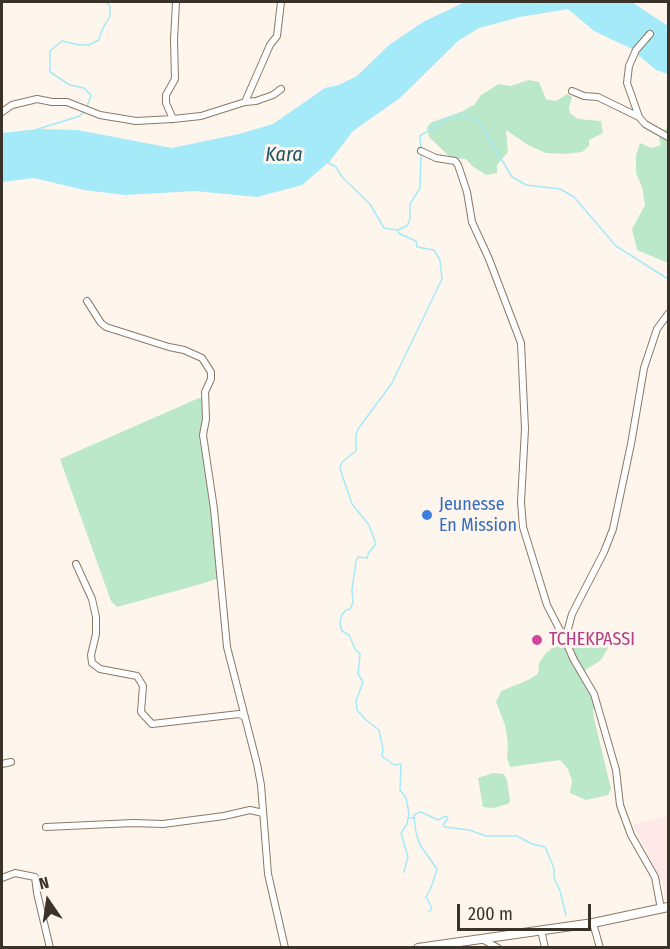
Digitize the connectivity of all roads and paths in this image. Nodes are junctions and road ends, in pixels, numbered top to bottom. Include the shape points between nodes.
1 (176, 2) edge
2 (281, 2) edge
3 (650, 34) dead end
4 (281, 89) dead end
5 (573, 91) dead end
6 (245, 102) junction
7 (2, 112) edge
8 (639, 117) junction
9 (173, 119) junction
10 (669, 137) edge
11 (421, 151) dead end
12 (87, 301) dead end
13 (669, 314) edge
14 (76, 564) dead end
15 (565, 640) junction
16 (245, 718) junction
17 (11, 762) dead end
18 (2, 764) edge
19 (263, 813) junction
20 (46, 827) dead end
21 (2, 878) edge
22 (665, 908) edge
23 (593, 923) junction
24 (541, 930) junction
25 (482, 939) junction
26 (50, 948) edge
27 (285, 948) edge
28 (418, 948) edge
29 (498, 948) edge
30 (545, 948) edge
31 (600, 948) edge

1 - 9 street via 175,79 166,95
2 - 6 street via 277,36
3 - 8 street via 636,50 627,75
4 - 6 street
5 - 8 street via 598,97
6 - 9 street via 201,116
7 - 9 street via 12,105 37,99 67,102 100,115 136,121
8 - 10 street
11 - 15 street via 458,165 472,222 521,343 525,429 523,526 547,605
12 - 16 street via 106,327 184,350 202,358 211,372 205,392 204,435 227,647
13 - 15 street via 657,329 644,368 613,529 572,614
14 - 16 street via 96,617 92,663 100,669 137,676 143,686 141,712 152,724 239,714
15 - 22 street via 594,694 616,770 620,805 631,835 655,877
16 - 19 street via 257,764
17 - 18 street
19 - 20 street via 250,810 163,824
19 - 27 street via 268,874
21 - 26 street via 15,873 35,877
22 - 23 main road
23 - 24 main road
23 - 31 street
24 - 25 main road
24 - 30 street
25 - 28 main road
25 - 29 street

